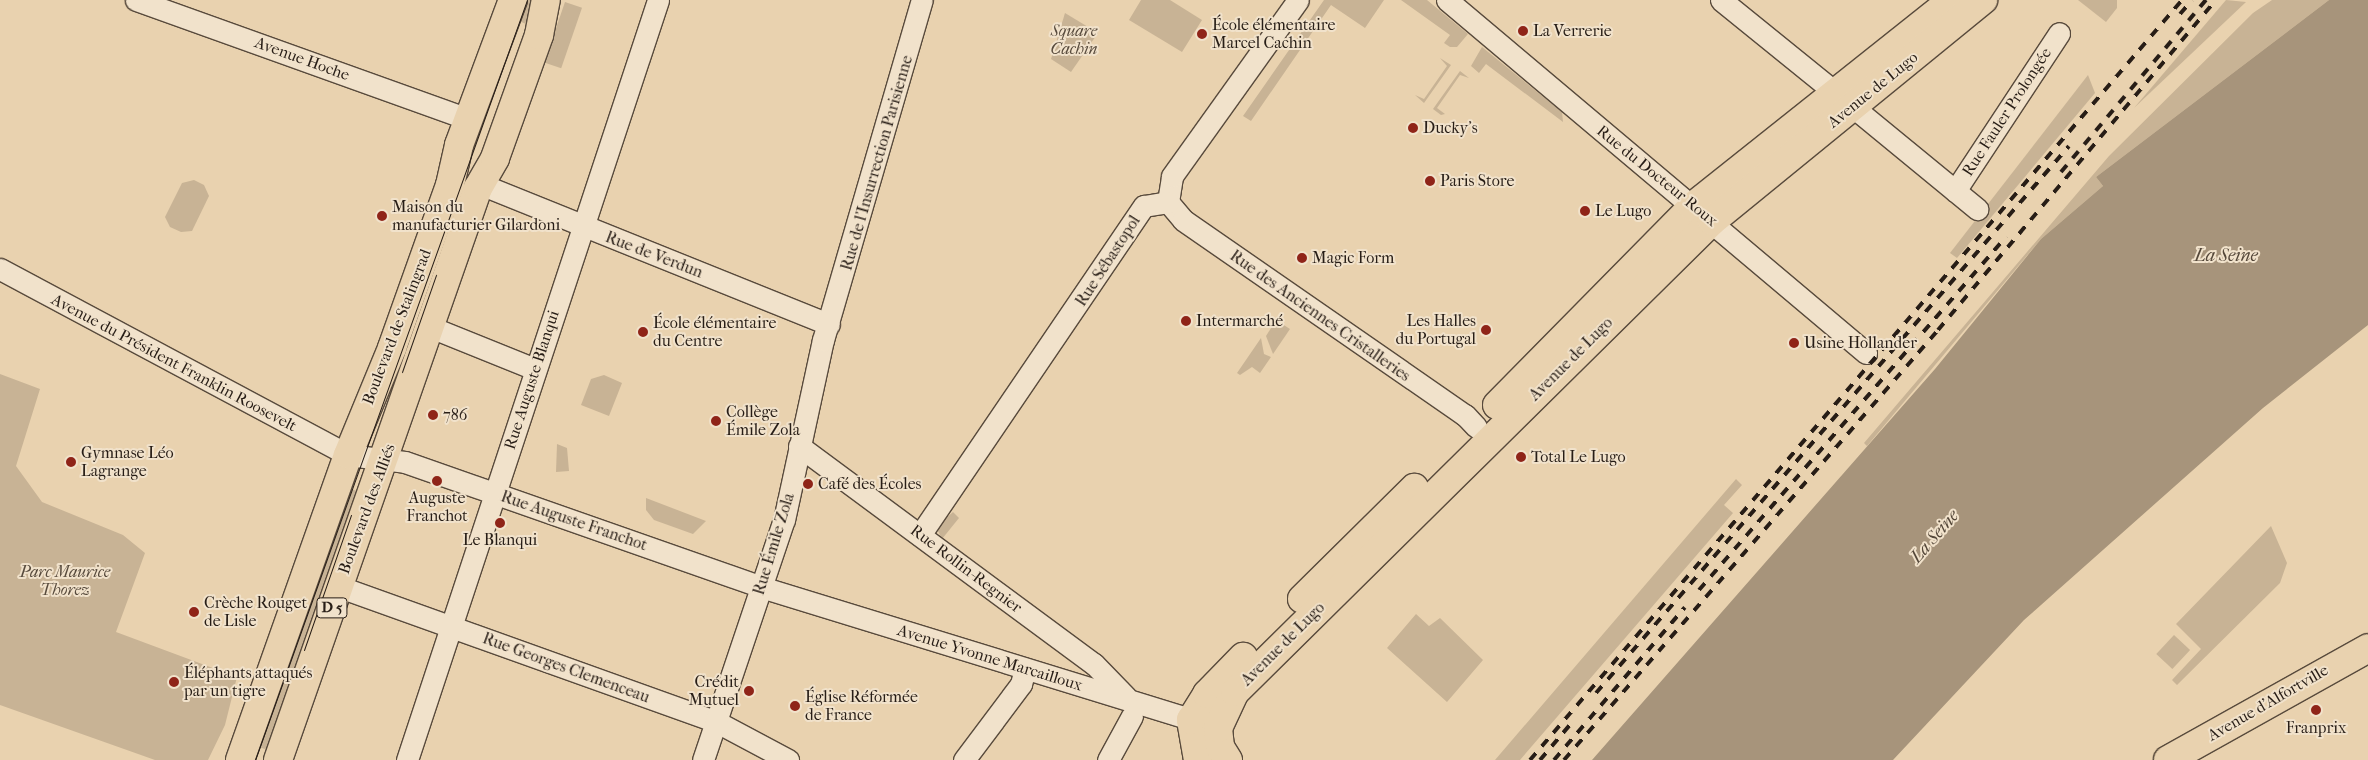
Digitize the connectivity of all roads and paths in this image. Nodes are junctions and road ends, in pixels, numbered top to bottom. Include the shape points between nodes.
1 (136, 0) edge
2 (514, 0) edge
3 (546, 0) edge
4 (658, 0) edge
5 (922, 0) edge
6 (1298, 0) edge
7 (1447, 0) edge
8 (1721, 0) edge
9 (1952, 0) edge
10 (1984, 0) edge
11 (2059, 33) dead end
12 (1845, 100) junction
13 (468, 119) junction
14 (480, 184) junction
15 (1954, 191) junction
16 (1168, 202) junction
17 (1976, 209) dead end
18 (1702, 214) junction
19 (583, 227) junction
20 (0, 269) edge
21 (829, 324) junction
22 (428, 326) junction
23 (1866, 353) dead end
24 (535, 369) junction
25 (396, 428) joint
26 (1476, 428) junction
27 (799, 446) junction
28 (348, 455) junction
29 (386, 457) junction
30 (496, 494) junction
31 (920, 535) junction
32 (340, 586) junction
33 (759, 594) junction
34 (451, 627) junction
35 (2367, 650) edge
36 (1025, 669) junction
37 (1129, 707) junction
38 (716, 720) junction
39 (1218, 728) junction
40 (1193, 739) edge
41 (240, 760) edge
42 (278, 760) edge
43 (407, 760) edge
44 (703, 760) edge
45 (788, 760) edge
46 (964, 760) edge
47 (1108, 760) edge
48 (1228, 760) edge
49 (2168, 760) edge

1 - 13 street, Avenue Hoche
2 - 13 main road, Boulevard de Stalingrad / D 5
3 - 14 main road, Boulevard de Stalingrad / D 5 via 539,35 502,139
4 - 19 street, Rue Auguste Blanqui
5 - 21 street, Rue de l'Insurrection Parisienne
6 - 16 street via 1172,176
7 - 18 street, Rue du Docteur Roux
8 - 12 street
9 - 12 main road, Avenue de Lugo
10 - 12 main road, Avenue de Lugo
11 - 15 street, Rue Fauler Prolongée
12 - 15 street
12 - 18 main road, Avenue de Lugo
13 - 28 main road, Boulevard de Stalingrad / D 5 via 450,184 396,339
14 - 19 street, Rue de Verdun
14 - 22 main road, Boulevard de Stalingrad / D 5
15 - 17 street
16 - 26 street, Rue des Anciennes Cristalleries via 1191,226 1465,415
16 - 31 street, Rue Sébastopol via 1144,206
18 - 23 street, Rue du Docteur Roux
18 - 26 main road, Avenue de Lugo
18 - 39 main road, Avenue de Lugo via 1235,692
19 - 21 street, Rue de Verdun
19 - 24 street, Rue Auguste Blanqui
20 - 28 street, Avenue du Président Franklin Roosevelt
21 - 27 street, Rue Émile Zola
22 - 24 street
22 - 25 main road, Boulevard de Stalingrad / D 5
24 - 30 street, Rue Auguste Blanqui
25 - 29 main road, Boulevard des Alliés / D 5
26 - 40 main road, Avenue de Lugo via 1207,694
27 - 31 street, Rue Rollin-Regnier
27 - 33 street, Rue Émile Zola via 786,512
28 - 29 street, Rue Auguste Franchot
28 - 41 main road, D 5
29 - 30 street, Rue Auguste Franchot
29 - 32 main road, Boulevard des Alliés / D 5
30 - 33 street, Rue Auguste Franchot
30 - 34 street, Rue Auguste Blanqui
31 - 37 street, Rue Rollin-Regnier via 1094,664
32 - 34 street, Rue Georges Clemenceau
32 - 42 main road, Boulevard des Alliés / D 5
33 - 36 street, Avenue Yvonne Marcailloux
33 - 38 street, Rue Émile Zola
34 - 38 street, Rue Georges Clemenceau
34 - 43 street, Rue Auguste Blanqui
35 - 49 main road, Avenue d'Alfortville
36 - 37 street, Avenue Yvonne Marcailloux
36 - 46 street via 1021,684
37 - 40 street, Avenue Yvonne Marcailloux
37 - 47 street
38 - 44 street, Rue Émile Zola
38 - 45 street, Rue Georges Clemenceau
39 - 40 street, Avenue Yvonne Marcailloux
39 - 48 main road via 1220,747

